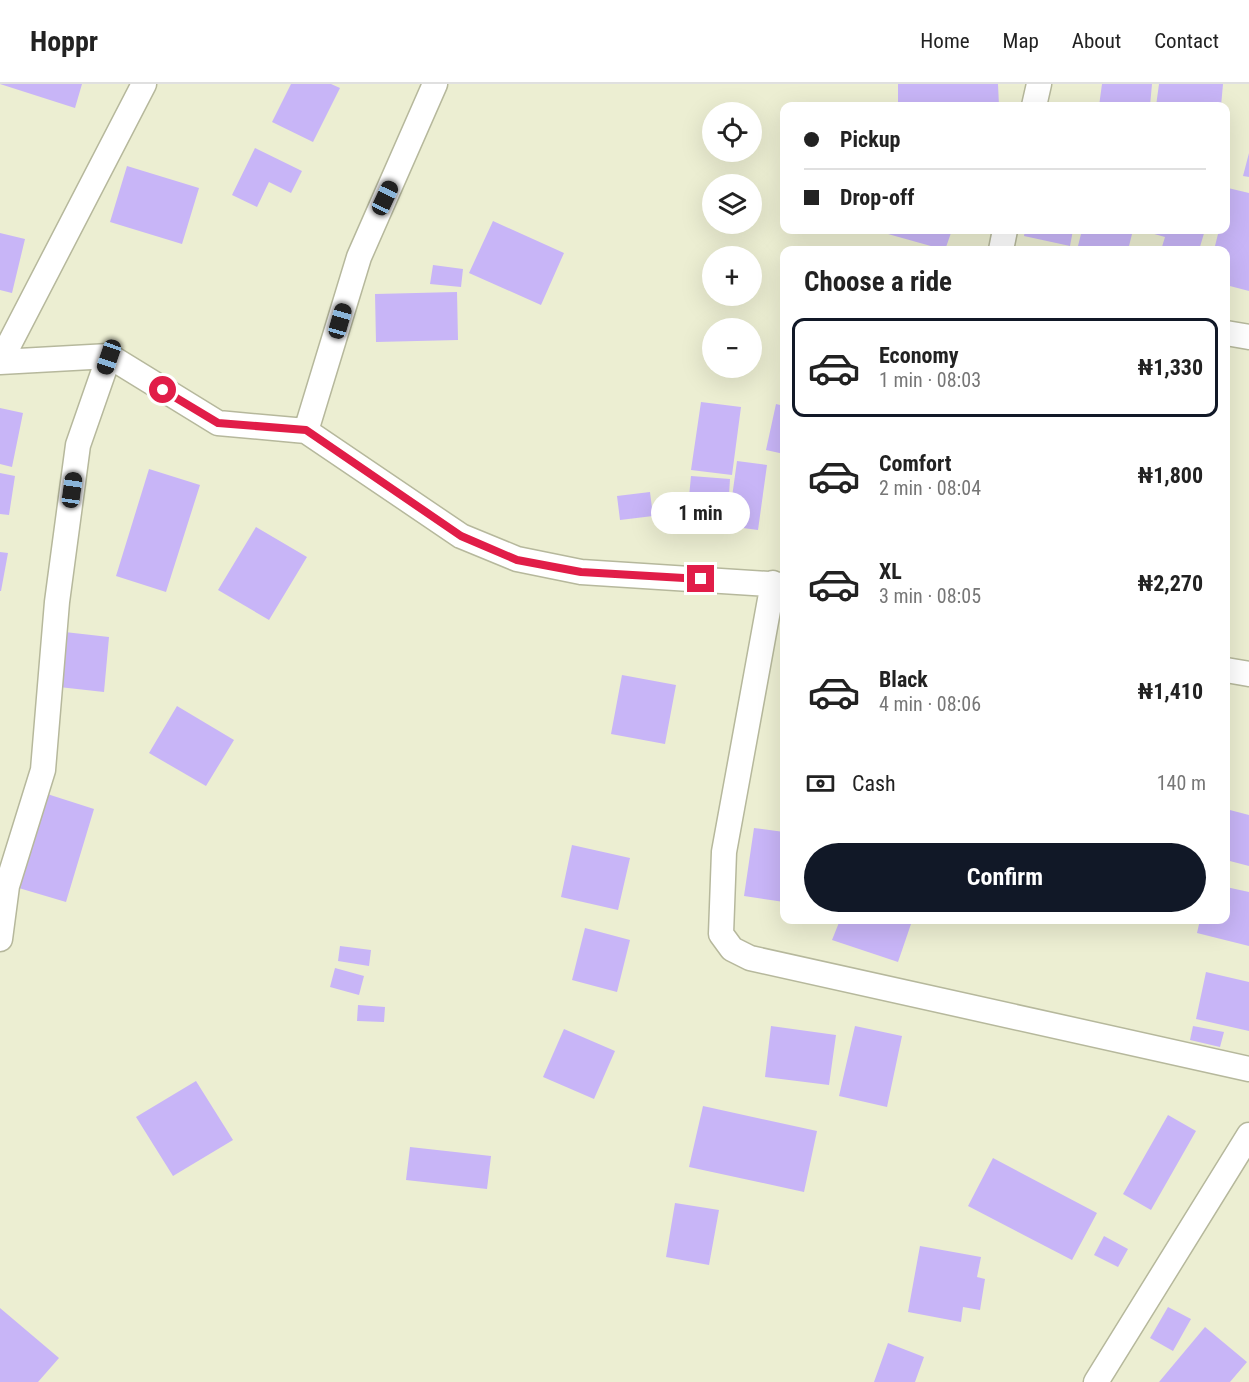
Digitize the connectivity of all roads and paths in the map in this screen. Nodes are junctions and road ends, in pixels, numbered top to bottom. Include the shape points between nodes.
1 (144, 84) edge
2 (435, 84) edge
3 (1040, 84) edge
4 (1035, 102) edge
5 (1230, 334) edge
6 (1249, 337) edge
7 (109, 357) junction
8 (0, 362) edge
9 (306, 430) junction
10 (779, 584) edge
11 (1230, 671) edge
12 (1249, 674) edge
13 (4, 888) edge
14 (0, 939) edge
15 (1249, 1068) edge
16 (1249, 1135) edge
17 (1096, 1382) edge

1 - 8 street
2 - 9 street via 359,257
3 - 4 street
5 - 6 street
7 - 8 street
7 - 9 street via 218,423
7 - 13 street via 78,445 57,602 43,770
9 - 10 street via 461,536 517,560 581,572
10 - 15 street via 724,852 721,934 732,949 750,958
11 - 12 street
13 - 14 street
16 - 17 street

